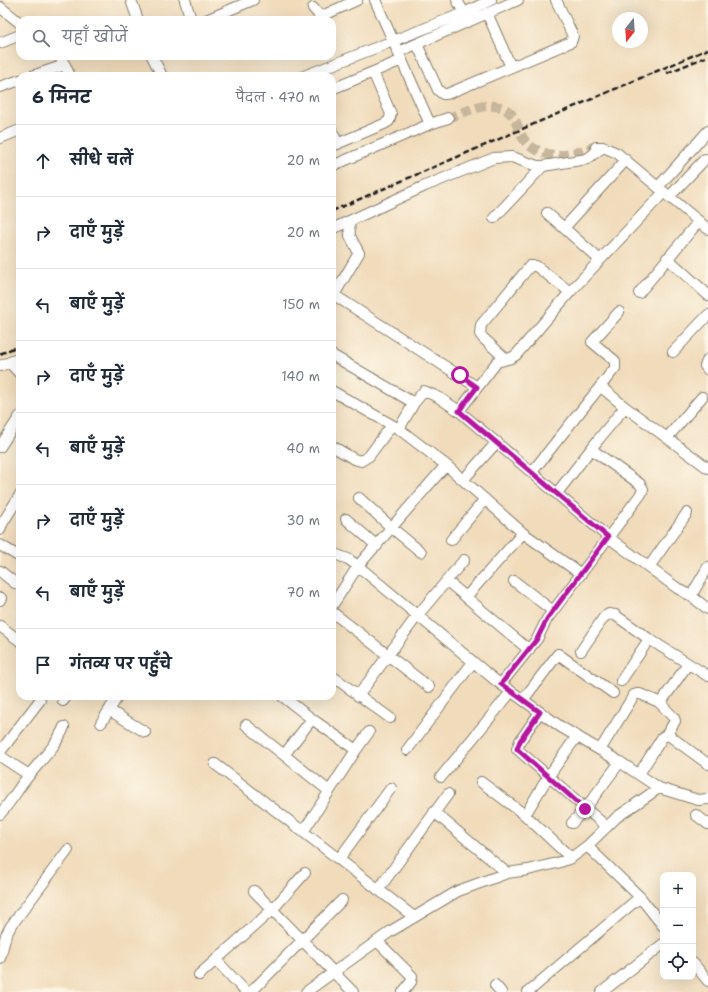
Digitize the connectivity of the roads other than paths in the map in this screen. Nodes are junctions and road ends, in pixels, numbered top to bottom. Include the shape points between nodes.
1 (131, 0) edge
2 (184, 0) edge
3 (253, 0) edge
4 (357, 0) edge
5 (375, 0) edge
6 (457, 0) edge
7 (491, 0) edge
8 (518, 0) edge
9 (556, 0) edge
10 (0, 7) edge
11 (313, 8) dead end
12 (464, 13) junction
13 (487, 13) junction
14 (137, 16) edge
15 (190, 16) edge
16 (215, 16) edge
17 (16, 20) edge
18 (16, 37) edge
19 (393, 40) junction
20 (0, 43) edge
21 (417, 44) junction
22 (400, 56) junction
23 (62, 60) edge
24 (154, 60) edge
25 (65, 65) junction
26 (511, 67) junction
27 (44, 72) edge
28 (68, 72) edge
29 (160, 72) edge
30 (314, 72) edge
31 (373, 72) junction
32 (16, 81) edge
33 (0, 87) edge
34 (336, 87) edge
35 (448, 118) tunnel mouth
36 (430, 124) junction
37 (708, 131) edge
38 (16, 132) edge
39 (0, 138) edge
40 (336, 145) edge
41 (693, 148) junction
42 (626, 160) junction
43 (707, 160) edge
44 (336, 164) edge
45 (542, 166) junction
46 (664, 192) junction
47 (547, 213) dead end
48 (494, 218) dead end
49 (349, 221) junction
50 (698, 221) junction
51 (336, 227) edge
52 (564, 228) junction
53 (708, 229) edge
54 (667, 258) junction
55 (600, 260) junction
56 (336, 292) edge
57 (570, 292) junction
58 (639, 293) dead end
59 (708, 295) edge
60 (336, 296) edge
61 (619, 312) dead end
62 (708, 314) edge
63 (673, 352) dead end
64 (336, 357) edge
65 (506, 359) junction
66 (708, 359) edge
67 (16, 360) edge
68 (5, 365) edge
69 (708, 370) edge
70 (16, 372) edge
71 (477, 387) junction
72 (601, 388) junction
73 (336, 393) edge
74 (702, 397) dead end
75 (414, 404) junction
76 (625, 407) junction
77 (459, 411) junction
78 (16, 422) edge
79 (396, 427) junction
80 (666, 438) junction
81 (497, 442) junction
82 (0, 447) edge
83 (336, 448) edge
84 (591, 448) junction
85 (446, 465) junction
86 (707, 466) edge
87 (532, 472) junction
88 (463, 480) junction
89 (557, 493) junction
90 (359, 498) dead end
91 (485, 499) junction
92 (16, 501) edge
93 (687, 513) dead end
94 (346, 519) dead end
95 (392, 528) junction
96 (0, 530) edge
97 (524, 533) junction
98 (608, 537) junction
99 (451, 540) dead end
100 (0, 545) edge
101 (377, 546) junction
102 (421, 552) dead end
103 (16, 555) edge
104 (336, 556) edge
105 (464, 560) dead end
106 (358, 566) junction
107 (649, 567) junction
108 (708, 567) edge
109 (0, 571) edge
110 (581, 574) junction
111 (447, 581) junction
112 (514, 581) dead end
113 (16, 584) edge
114 (691, 596) junction
115 (466, 597) junction
116 (336, 600) edge
117 (708, 609) edge
118 (553, 611) junction
119 (336, 615) edge
120 (417, 616) junction
121 (0, 626) edge
122 (16, 638) edge
123 (649, 639) junction
124 (529, 650) junction
125 (581, 651) dead end
126 (388, 655) junction
127 (473, 662) junction
128 (688, 664) junction
129 (708, 676) edge
130 (336, 679) edge
131 (621, 681) dead end
132 (501, 684) junction
133 (429, 686) dead end
134 (511, 692) junction
135 (613, 693) dead end
136 (358, 696) junction
137 (40, 700) dead end
138 (115, 700) edge
139 (287, 700) edge
140 (523, 700) junction
141 (659, 702) junction
142 (109, 710) junction
143 (540, 712) junction
144 (390, 718) dead end
145 (312, 719) junction
146 (101, 723) dead end
147 (246, 725) dead end
148 (64, 727) dead end
149 (145, 732) dead end
150 (369, 732) dead end
151 (667, 734) junction
152 (577, 736) junction
153 (356, 750) junction
154 (407, 750) dead end
155 (600, 750) junction
156 (0, 752) edge
157 (284, 755) junction
158 (0, 756) edge
159 (620, 762) junction
160 (215, 764) dead end
161 (708, 764) edge
162 (639, 774) junction
163 (29, 775) junction
164 (441, 777) dead end
165 (548, 777) junction
166 (481, 782) dead end
167 (391, 788) dead end
168 (659, 788) junction
169 (330, 791) junction
170 (448, 794) dead end
171 (708, 799) edge
172 (585, 809) junction
173 (434, 812) junction
174 (0, 814) edge
175 (525, 814) junction
176 (696, 815) dead end
177 (572, 823) dead end
178 (708, 824) edge
179 (607, 827) junction
180 (303, 832) junction
181 (587, 846) junction
182 (68, 850) dead end
183 (571, 858) junction
184 (339, 859) junction
185 (305, 873) dead end
186 (507, 873) junction
187 (378, 890) junction
188 (254, 891) dead end
189 (640, 897) junction
190 (342, 900) dead end
191 (272, 910) junction
192 (414, 917) junction
193 (660, 922) edge
194 (302, 940) junction
195 (377, 941) junction
196 (660, 946) edge
197 (0, 958) edge
198 (216, 960) junction
199 (696, 967) edge
200 (334, 972) junction
201 (199, 975) dead end
202 (708, 981) edge
203 (246, 992) edge
204 (251, 992) edge
205 (306, 992) edge
206 (353, 992) edge
207 (402, 992) edge
208 (528, 992) edge
209 (602, 992) edge

1 - 14 street
2 - 15 street
3 - 16 street
4 - 11 street via 322,16
5 - 19 street
6 - 12 street
7 - 12 street
8 - 13 street
9 - 26 street via 573,36 571,42
10 - 17 street
12 - 19 street
13 - 21 street
13 - 26 street
18 - 20 street
19 - 22 street
19 - 30 street
21 - 22 street
21 - 26 street via 438,90 443,94
22 - 31 street
22 - 36 street
23 - 25 street
24 - 29 street
25 - 27 street
25 - 28 street
31 - 34 street
31 - 40 street via 391,114 389,121
32 - 33 street
35 - 36 street
36 - 44 street
37 - 41 street
38 - 39 street
41 - 43 street
41 - 46 street
42 - 45 street via 617,153 598,147 587,159
42 - 46 street
42 - 52 street
43 - 46 street
45 - 48 street
45 - 49 street via 512,157 494,158 424,186
46 - 50 street
46 - 55 street
47 - 52 street
49 - 51 street
49 - 56 street via 350,236 359,253
50 - 53 street
50 - 54 street
52 - 55 street
54 - 58 street
54 - 59 street
55 - 57 street
57 - 65 street via 516,355
57 - 65 street via 536,266 530,266 481,325 482,338
60 - 71 street
61 - 72 street via 592,342 615,360 615,368
62 - 63 street
64 - 75 street
65 - 71 street via 497,362
66 - 69 street via 705,366
67 - 68 street
68 - 70 street
71 - 77 street
72 - 76 street
72 - 87 street
73 - 79 street
74 - 80 street
75 - 77 street via 424,391
75 - 79 street
76 - 80 street
76 - 84 street
77 - 81 street
78 - 82 street
79 - 83 street via 361,461
79 - 85 street
80 - 86 street
81 - 87 street
81 - 88 street
84 - 89 street
84 - 98 street via 640,484 643,489 642,494
85 - 88 street
85 - 95 street
87 - 89 street
88 - 91 street
89 - 98 street
90 - 95 street
91 - 97 street
91 - 99 street
92 - 96 street
93 - 107 street
94 - 101 street
95 - 101 street
95 - 102 street
97 - 110 street
97 - 115 street
98 - 107 street
98 - 110 street
100 - 103 street
101 - 106 street
104 - 106 street
105 - 111 street
106 - 116 street
106 - 120 street
107 - 114 street
108 - 114 street
109 - 113 street
110 - 118 street
111 - 115 street
111 - 120 street
112 - 118 street
114 - 117 street
115 - 124 street
118 - 124 street
119 - 126 street
120 - 126 street
120 - 127 street
121 - 122 street
123 - 125 street via 610,614 604,618
123 - 128 street
123 - 131 street
124 - 132 street
126 - 133 street
126 - 136 street
127 - 132 street
127 - 154 street
128 - 129 street
128 - 141 street via 664,699
130 - 136 street
132 - 134 street
134 - 140 street
134 - 164 street
135 - 140 street via 558,654
136 - 144 street
137 - 156 street
138 - 142 street
139 - 145 street
140 - 143 street
141 - 151 street via 674,718
141 - 155 street via 640,694 634,695
142 - 146 street
142 - 149 street
143 - 152 street
143 - 165 street via 517,749
145 - 153 street
145 - 157 street
147 - 157 street
148 - 163 street via 61,736
150 - 153 street
151 - 161 street
151 - 162 street
152 - 155 street
152 - 165 street
153 - 169 street
155 - 159 street
157 - 169 street
158 - 163 street
159 - 162 street
159 - 172 street
160 - 180 street
162 - 168 street
163 - 174 street
165 - 172 street
165 - 175 street
166 - 175 street
167 - 184 street
168 - 171 street via 698,800
168 - 179 street
169 - 180 street
170 - 173 street
172 - 177 street
172 - 179 street
173 - 186 street
173 - 187 street
175 - 183 street
176 - 178 street
179 - 181 street
180 - 184 street
181 - 183 street
181 - 189 street
182 - 197 street via 11,926
183 - 186 street via 557,864
184 - 187 street
185 - 191 street
186 - 192 street via 458,891
187 - 192 street
188 - 191 street
189 - 193 street
189 - 208 street
190 - 194 street
191 - 194 street
191 - 198 street
192 - 195 street
194 - 200 street
194 - 204 street
195 - 200 street
195 - 207 street via 412,976 411,982
196 - 209 street
198 - 201 street
198 - 203 street
199 - 202 street
200 - 205 street
200 - 206 street

